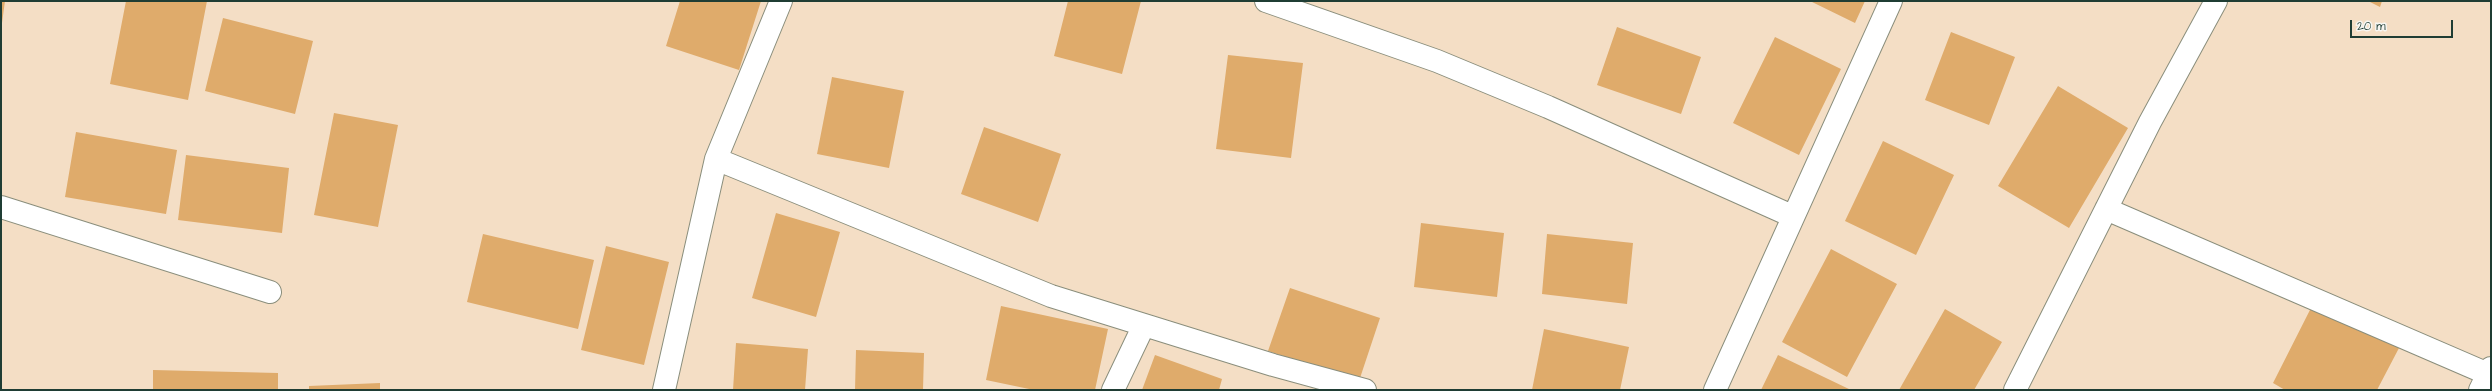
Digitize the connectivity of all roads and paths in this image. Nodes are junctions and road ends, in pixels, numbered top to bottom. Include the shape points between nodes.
1 (781, 1) edge
2 (1266, 1) edge
3 (1891, 1) edge
4 (2216, 1) edge
5 (716, 159) junction
6 (1, 207) edge
7 (2106, 209) junction
8 (1792, 216) junction
9 (270, 292) dead end
10 (1144, 325) junction
11 (2486, 377) edge
12 (664, 390) edge
13 (1113, 390) edge
14 (1364, 390) edge
15 (1715, 390) edge
16 (2015, 390) edge

1 - 5 street
2 - 8 street via 1437,61 1576,119
3 - 8 street
4 - 7 street
5 - 10 street via 1052,296
5 - 12 street
6 - 9 street
7 - 11 street
7 - 16 street
8 - 15 street
10 - 13 street
10 - 14 street

